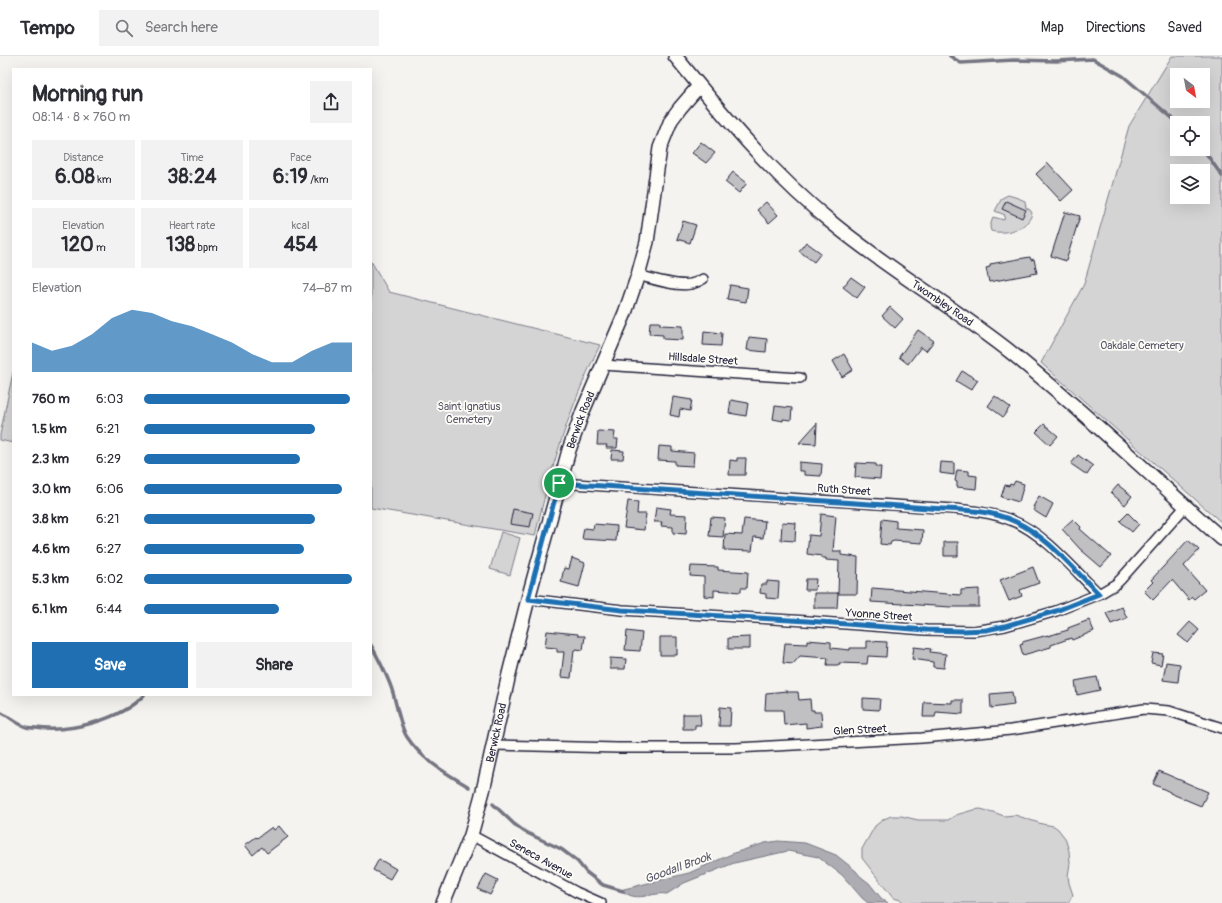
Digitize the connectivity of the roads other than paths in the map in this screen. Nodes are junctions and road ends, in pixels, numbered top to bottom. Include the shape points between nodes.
1 (675, 56) edge
2 (700, 86) junction
3 (638, 275) junction
4 (703, 279) dead end
5 (603, 364) junction
6 (800, 378) dead end
7 (559, 483) junction
8 (1185, 507) junction
9 (1222, 539) edge
10 (1099, 594) junction
11 (528, 599) junction
12 (1222, 728) edge
13 (494, 745) junction
14 (471, 835) junction
15 (443, 903) edge
16 (601, 903) edge

1 - 2 street, Twombley Road
2 - 3 street, Berwick Road via 671,120 660,148 647,242
2 - 8 street, Twombley Road via 754,150 820,213 871,254 1013,354
3 - 4 street via 685,285
3 - 5 street, Berwick Road
5 - 6 street, Hillsdale Street
5 - 7 street, Berwick Road via 583,411
7 - 10 street, Ruth Street via 990,514 1015,521 1040,538
7 - 11 street, Berwick Road
8 - 9 street, Twombley Road
8 - 10 street, Yvonne Street via 1121,579
10 - 11 street, Yvonne Street via 1056,611 1005,626 962,631 622,610
11 - 13 street, Berwick Road
12 - 13 street, Glen Street via 1169,711 1144,709 1011,730 922,738 736,748
13 - 14 street, Berwick Road
14 - 15 street, Berwick Road
14 - 16 street, Seneca Avenue

